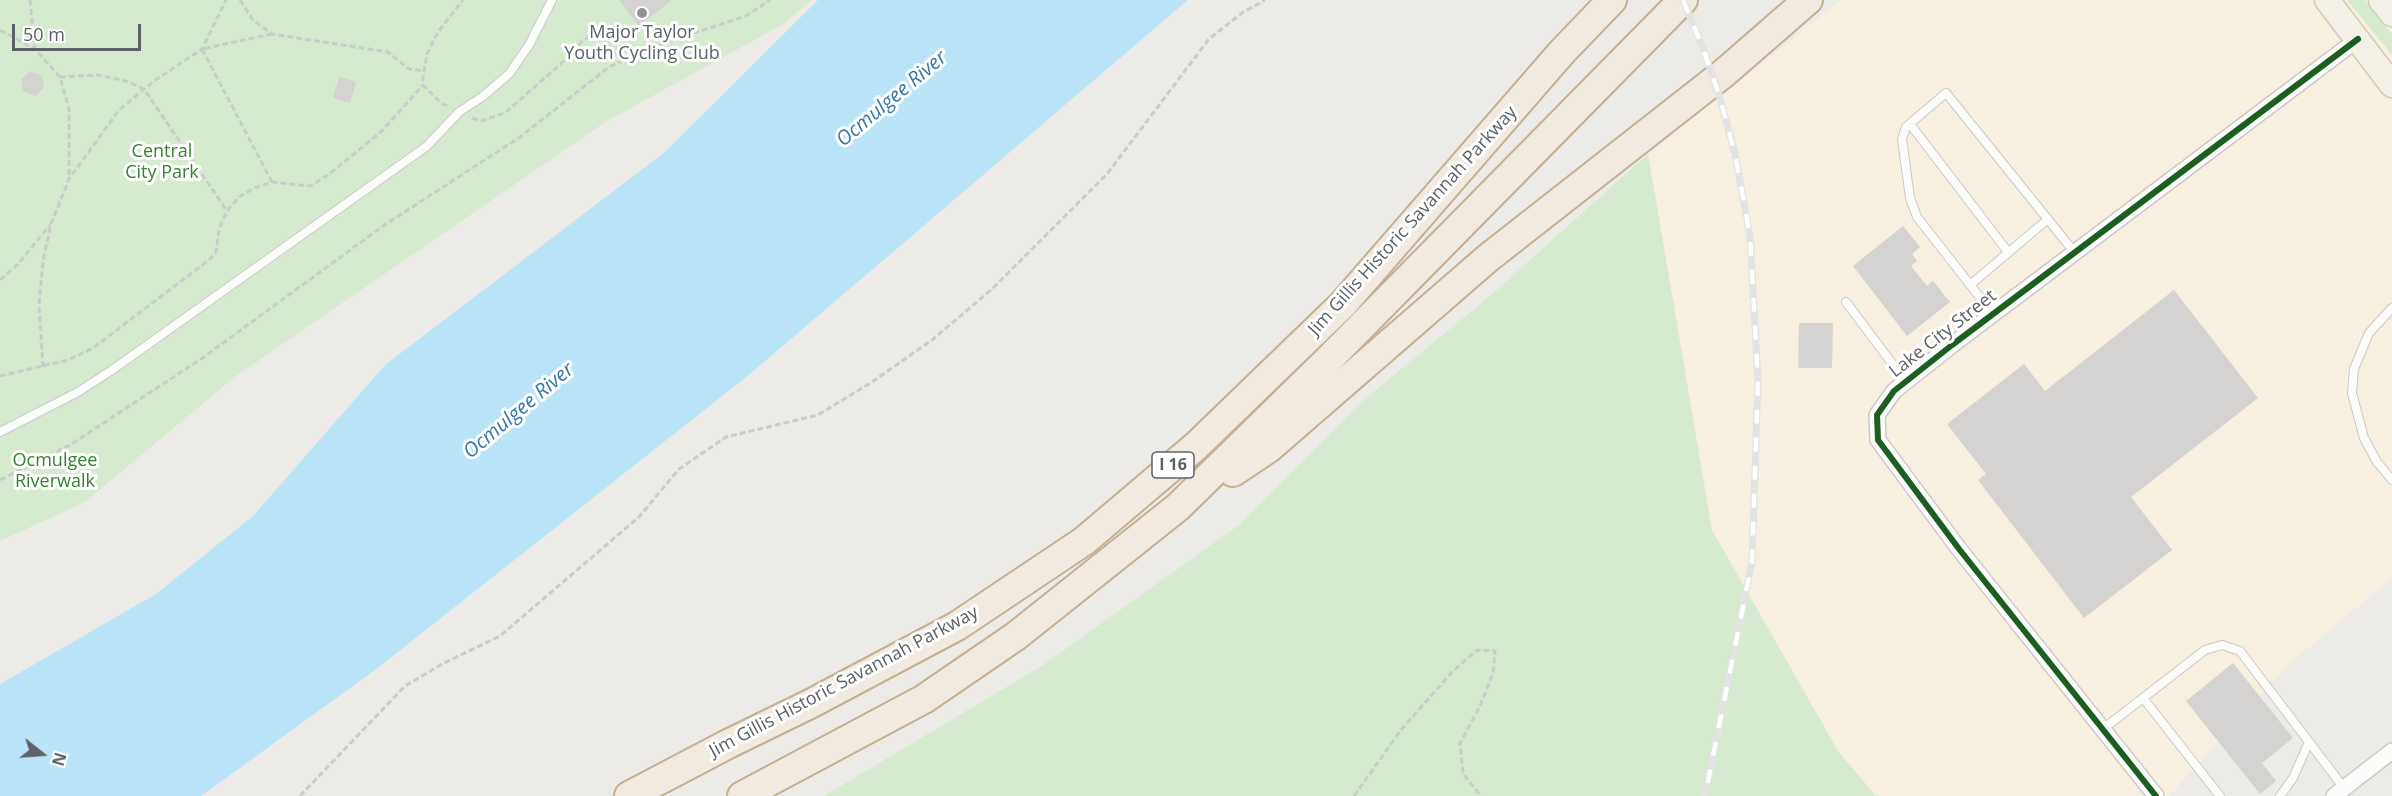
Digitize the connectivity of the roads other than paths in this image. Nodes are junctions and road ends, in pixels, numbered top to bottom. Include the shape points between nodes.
1 (552, 0) edge
2 (1597, 0) edge
3 (1611, 0) edge
4 (1683, 0) edge
5 (1808, 0) edge
6 (2327, 0) edge
7 (2381, 0) edge
8 (2392, 14) edge
9 (2358, 39) junction
10 (1563, 52) junction
11 (2392, 85) edge
12 (1910, 123) junction
13 (2048, 219) junction
14 (2008, 252) junction
15 (2075, 253) junction
16 (1970, 285) junction
17 (1846, 302) dead end
18 (2392, 308) edge
19 (1993, 314) junction
20 (1906, 382) junction
21 (0, 432) edge
22 (2392, 480) edge
23 (1178, 507) junction
24 (2143, 698) junction
25 (2103, 729) junction
26 (2309, 742) junction
27 (2392, 751) edge
28 (2339, 792) edge
29 (629, 796) edge
30 (742, 796) edge
31 (2156, 796) edge
32 (2220, 796) edge
33 (2280, 796) edge

1 - 21 lane via 509,74 459,112 427,146 112,370
2 - 10 highway
3 - 10 highway, Jim Gillis Historic Savannah Parkway / I 16
4 - 23 highway, Jim Gillis Historic Savannah Parkway / I 16
5 - 23 highway via 1724,73 1488,258 1269,448
6 - 9 main road
7 - 8 main road
9 - 11 main road
9 - 15 street, Lake City Street
10 - 29 highway, Jim Gillis Historic Savannah Parkway / I 16 via 1343,304 1196,446 1084,540 957,626
12 - 13 lane via 1946,93
12 - 14 lane
12 - 16 lane via 1902,139 1910,198 1917,217
13 - 14 lane
13 - 15 lane
14 - 16 lane
15 - 19 street, Lake City Street
16 - 19 lane
17 - 20 lane
18 - 22 lane via 2368,333 2354,369 2352,393 2364,438
19 - 20 street, Lake City Street
20 - 25 street, Lake City Street via 1894,391 1877,415 1878,440 1959,549
23 - 30 highway, Jim Gillis Historic Savannah Parkway / I 16 via 1016,636 924,699
24 - 25 lane
24 - 26 lane via 2205,650 2222,645 2240,651
24 - 32 lane
25 - 31 street, Lake City Street
26 - 28 lane
26 - 33 lane
27 - 28 street

